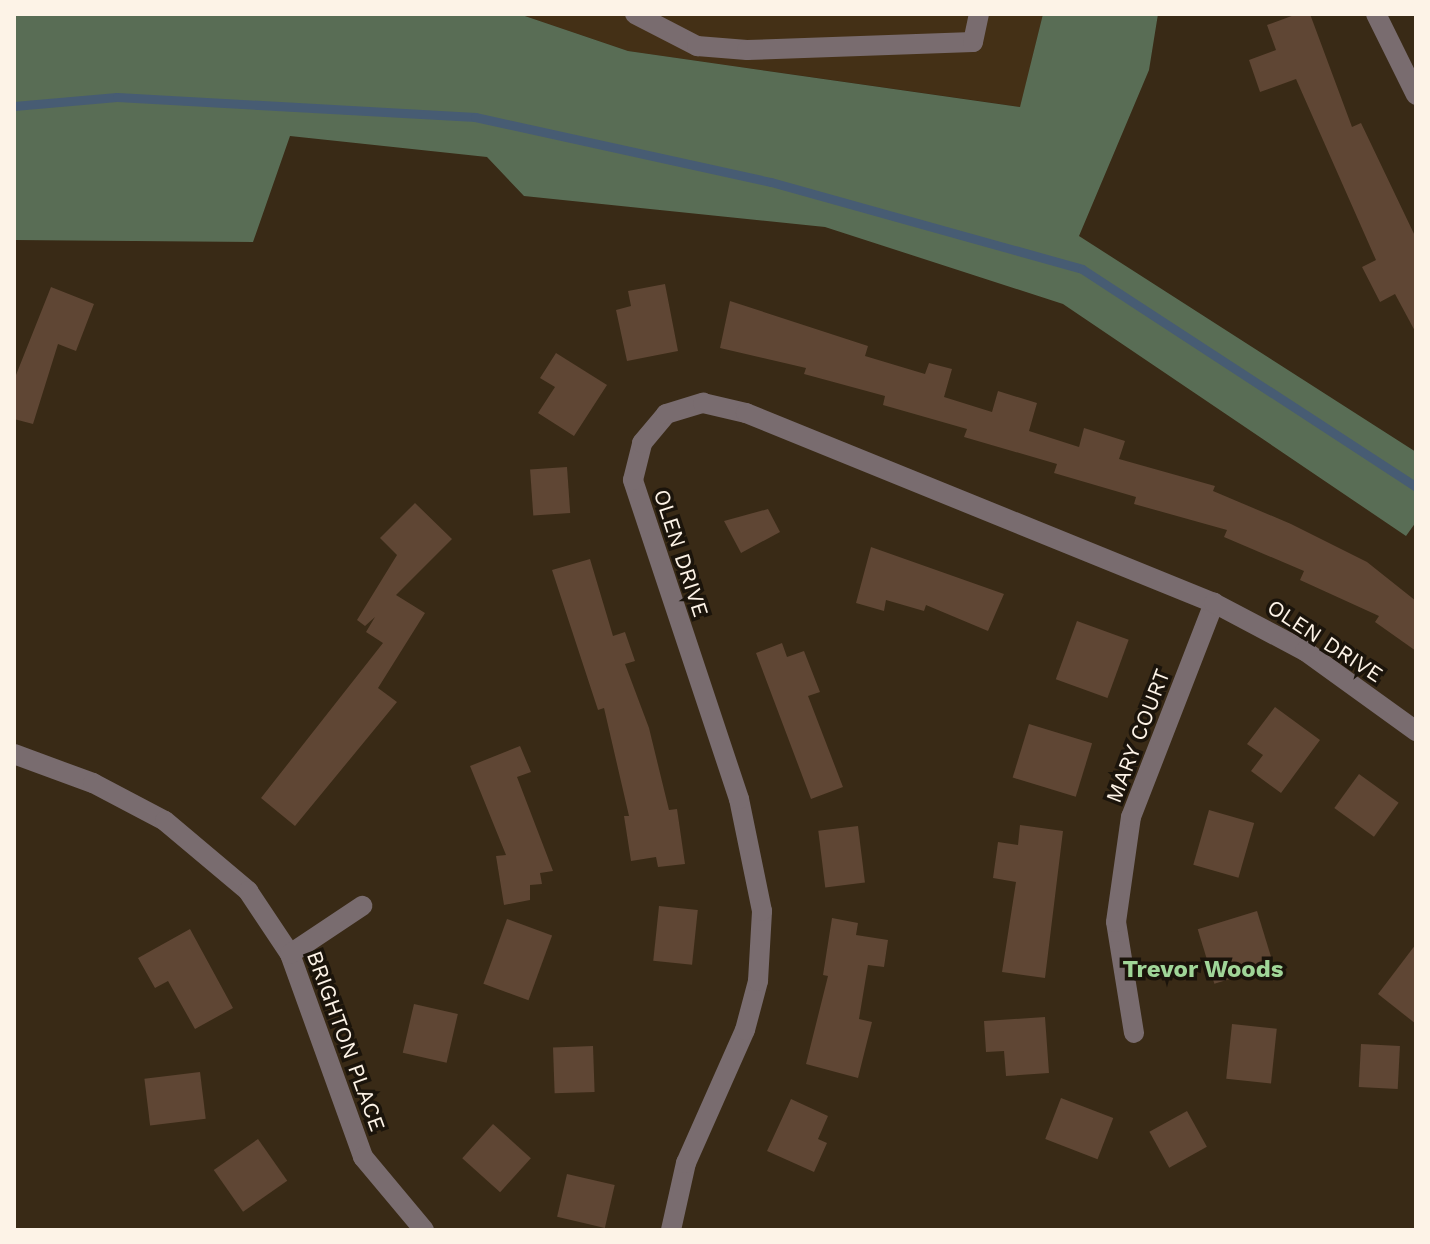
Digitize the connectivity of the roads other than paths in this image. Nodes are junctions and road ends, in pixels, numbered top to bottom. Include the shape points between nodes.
1 (635, 14) edge
2 (979, 14) edge
3 (1376, 14) edge
4 (1416, 95) edge
5 (1214, 603) junction
6 (1416, 731) edge
7 (14, 754) edge
8 (362, 906) dead end
9 (290, 954) junction
10 (1134, 1033) dead end
11 (424, 1230) edge
12 (671, 1230) edge

1 - 2 street via 697,46 747,50 973,42
3 - 4 street
5 - 6 street, OLEN DRIVE via 1305,651
5 - 10 street, MARY COURT via 1131,817 1116,922
5 - 12 street, OLEN DRIVE via 723,406 686,405 651,428 635,461 639,506 739,799 762,911 749,1017 686,1163
7 - 9 street, BRIGHTON PLACE via 105,789 196,841 248,891
8 - 9 street
9 - 11 street, BRIGHTON PLACE via 358,1147 382,1187

